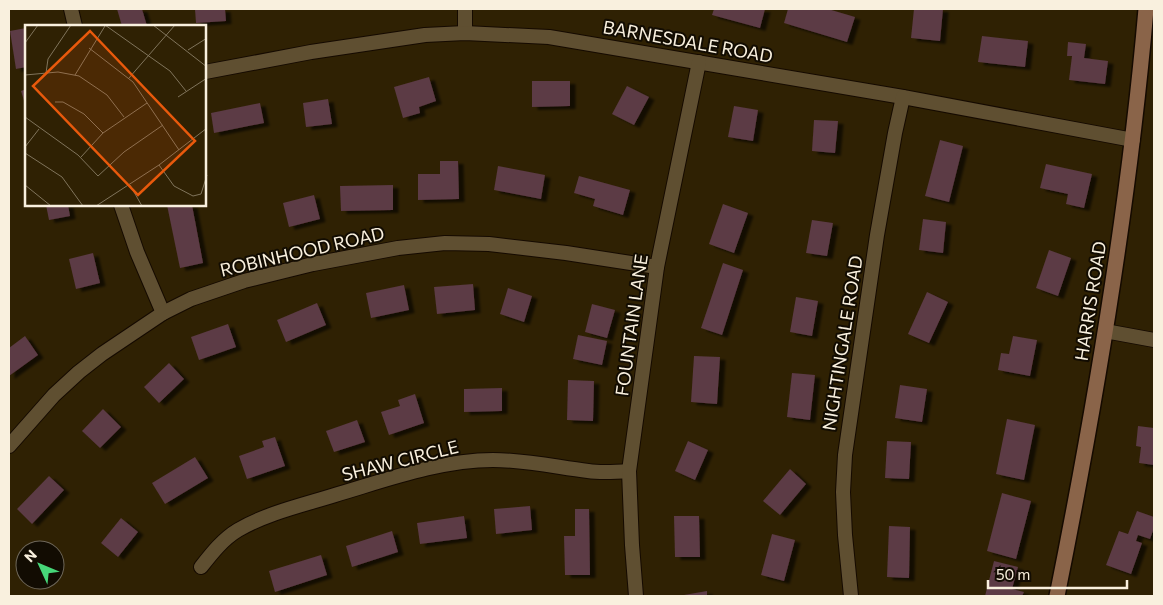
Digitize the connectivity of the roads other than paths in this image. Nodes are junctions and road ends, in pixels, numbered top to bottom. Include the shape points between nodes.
1 (72, 9) edge
2 (465, 9) edge
3 (1146, 9) edge
4 (75, 25) edge
5 (465, 33) junction
6 (699, 62) junction
7 (206, 72) edge
8 (903, 97) junction
9 (1133, 140) junction
10 (121, 206) edge
11 (657, 267) junction
12 (163, 313) junction
13 (1105, 331) junction
14 (1154, 340) edge
15 (9, 446) edge
16 (629, 472) junction
17 (201, 567) dead end
18 (636, 596) edge
19 (851, 596) edge
20 (1057, 596) edge

1 - 4 street
2 - 5 street
3 - 9 street, HARRIS ROAD
5 - 6 street, BARNESDALE ROAD via 549,37
5 - 7 street, BARNESDALE ROAD via 369,43
6 - 8 street, BARNESDALE ROAD
6 - 11 street, FOUNTAIN LANE
8 - 9 street, BARNESDALE ROAD
8 - 19 street, NIGHTINGALE ROAD via 879,226 845,455 843,492
9 - 13 street, HARRIS ROAD
10 - 12 street
11 - 12 street, ROBINHOOD ROAD via 489,244 398,248 296,268 219,288
11 - 16 street, FOUNTAIN LANE
12 - 15 street, ROBINHOOD ROAD via 79,372
13 - 14 street
13 - 20 street, HARRIS ROAD
16 - 17 street, SHAW CIRCLE via 492,460 424,470 250,523 221,544
16 - 18 street, FOUNTAIN LANE

